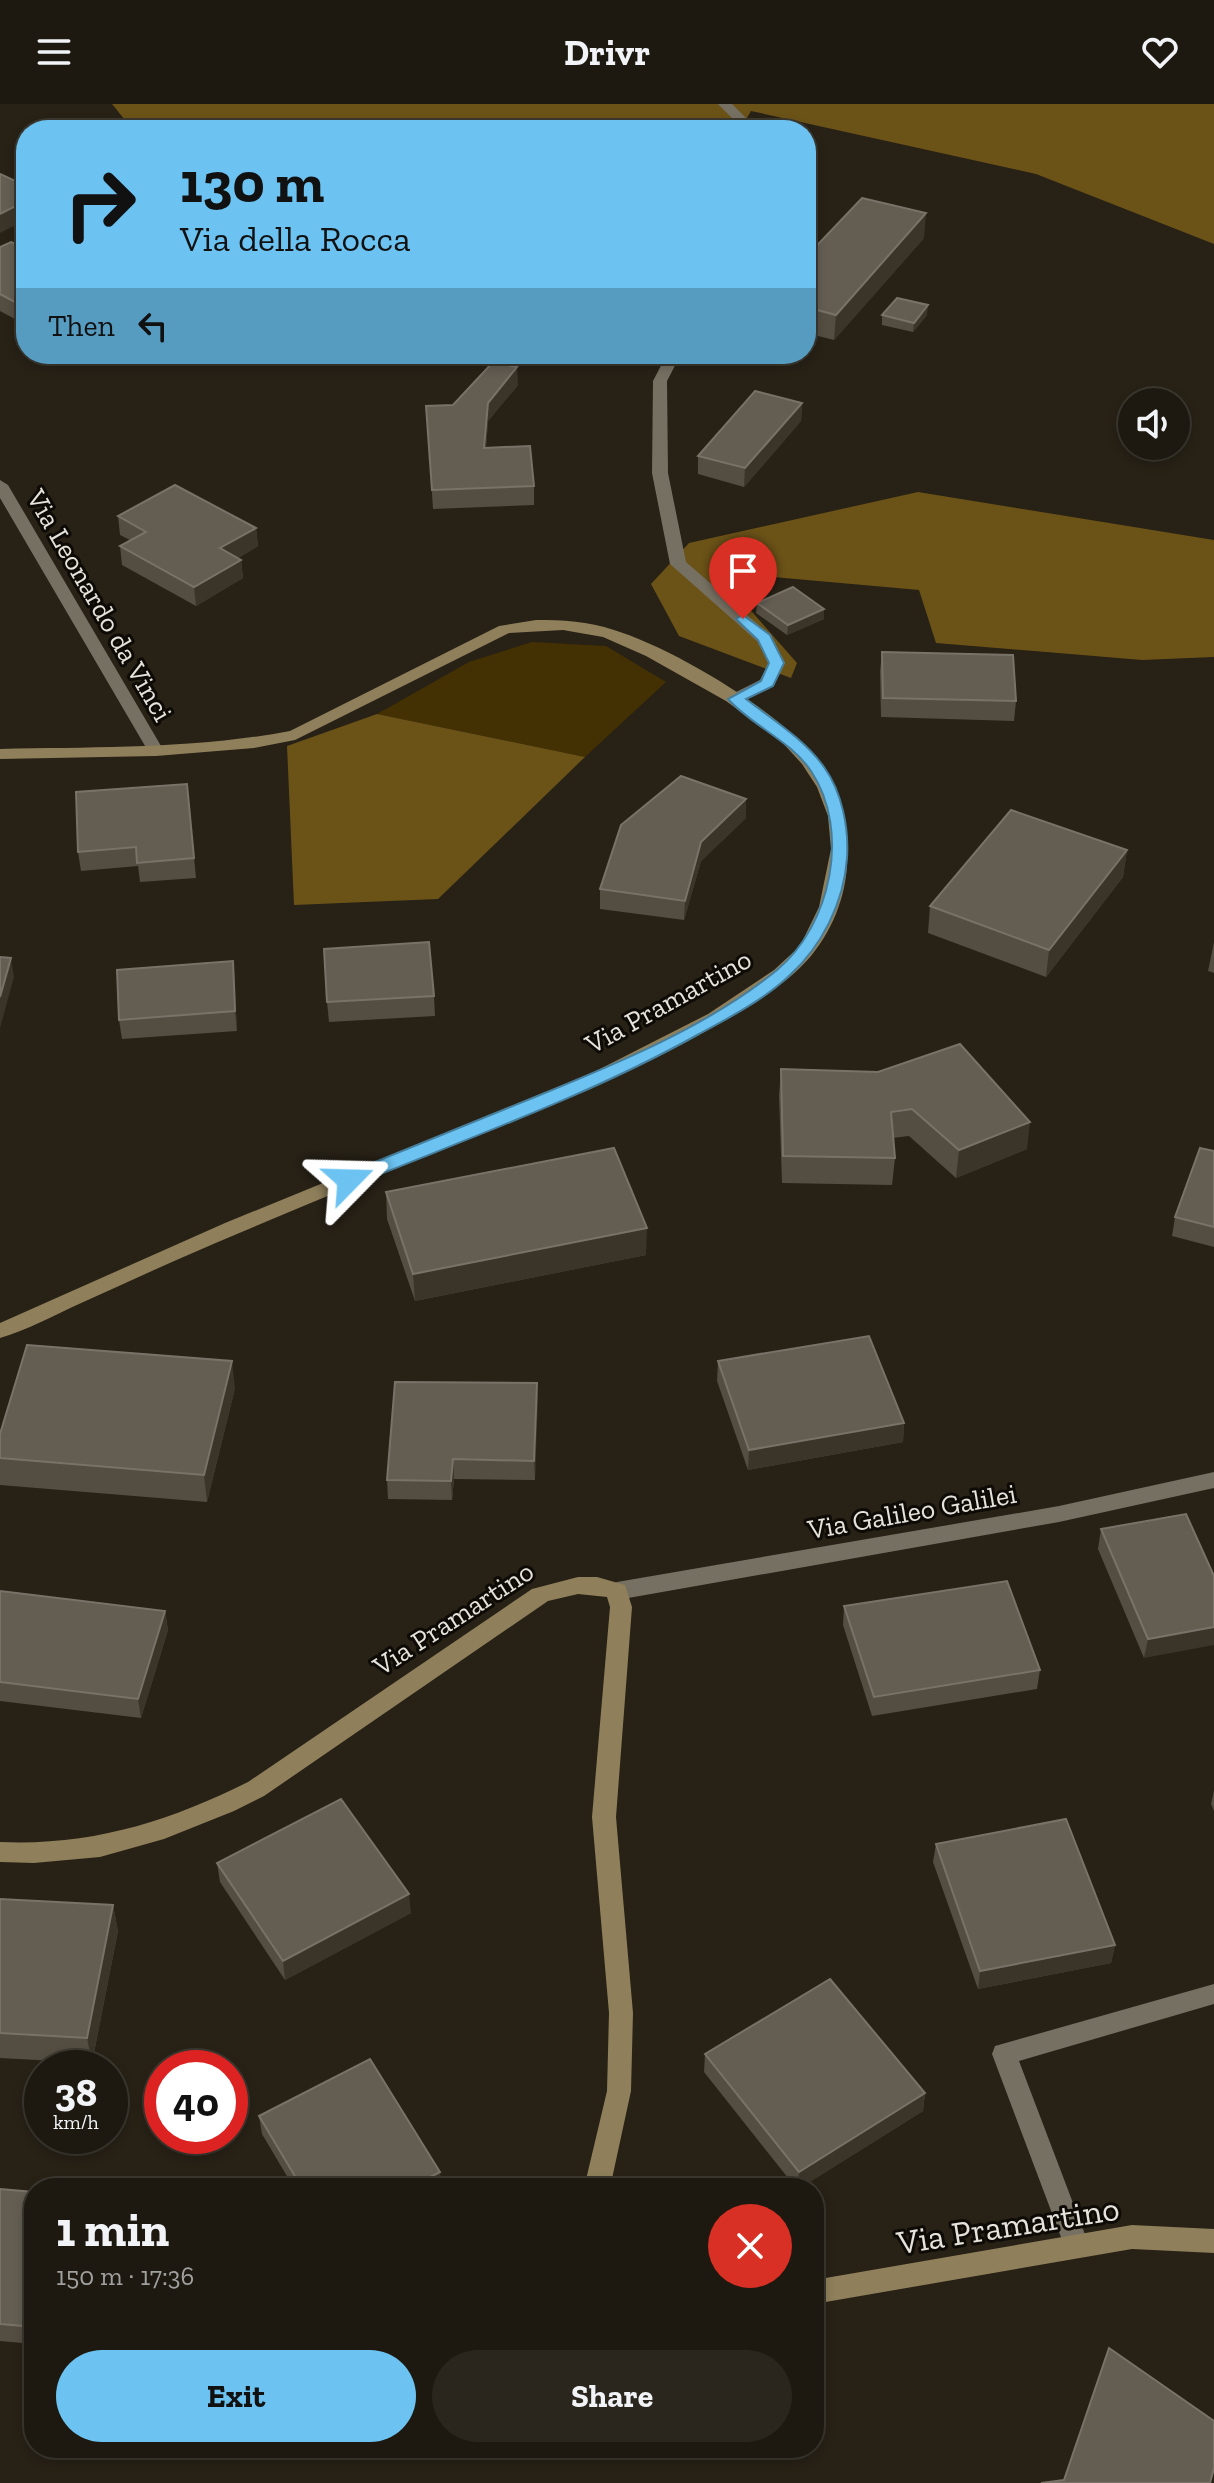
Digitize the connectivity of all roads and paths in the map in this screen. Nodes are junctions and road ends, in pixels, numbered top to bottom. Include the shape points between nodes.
1 (725, 104) edge
2 (741, 120) edge
3 (669, 364) edge
4 (0, 485) edge
5 (736, 699) junction
6 (156, 751) junction
7 (0, 754) edge
8 (0, 1331) edge
9 (1214, 1480) edge
10 (617, 1591) junction
11 (0, 1852) edge
12 (1214, 1994) edge
13 (599, 2178) edge
14 (1214, 2241) edge
15 (1076, 2245) junction
16 (824, 2290) edge

1 - 2 street
3 - 5 street via 660,381 660,473 678,564 764,638 777,663 767,683
4 - 6 street, Via Leonardo da Vinci
5 - 6 street, Via Pramartino via 627,638 601,629 532,625 505,629 295,735
5 - 8 street, Via Pramartino via 819,770 841,836 829,904 812,941 783,973 633,1064 264,1214
6 - 7 street, Via Pramartino
9 - 10 street, Via Galileo Galilei via 1059,1514
10 - 11 street, Via Pramartino via 598,1584 566,1584 540,1595 256,1789 209,1813 153,1835 88,1849
10 - 13 street via 621,1607 604,1817 621,2013 619,2091
12 - 15 street via 1004,2054
14 - 15 street, Via Pramartino via 1132,2237
15 - 16 street, Via Pramartino

